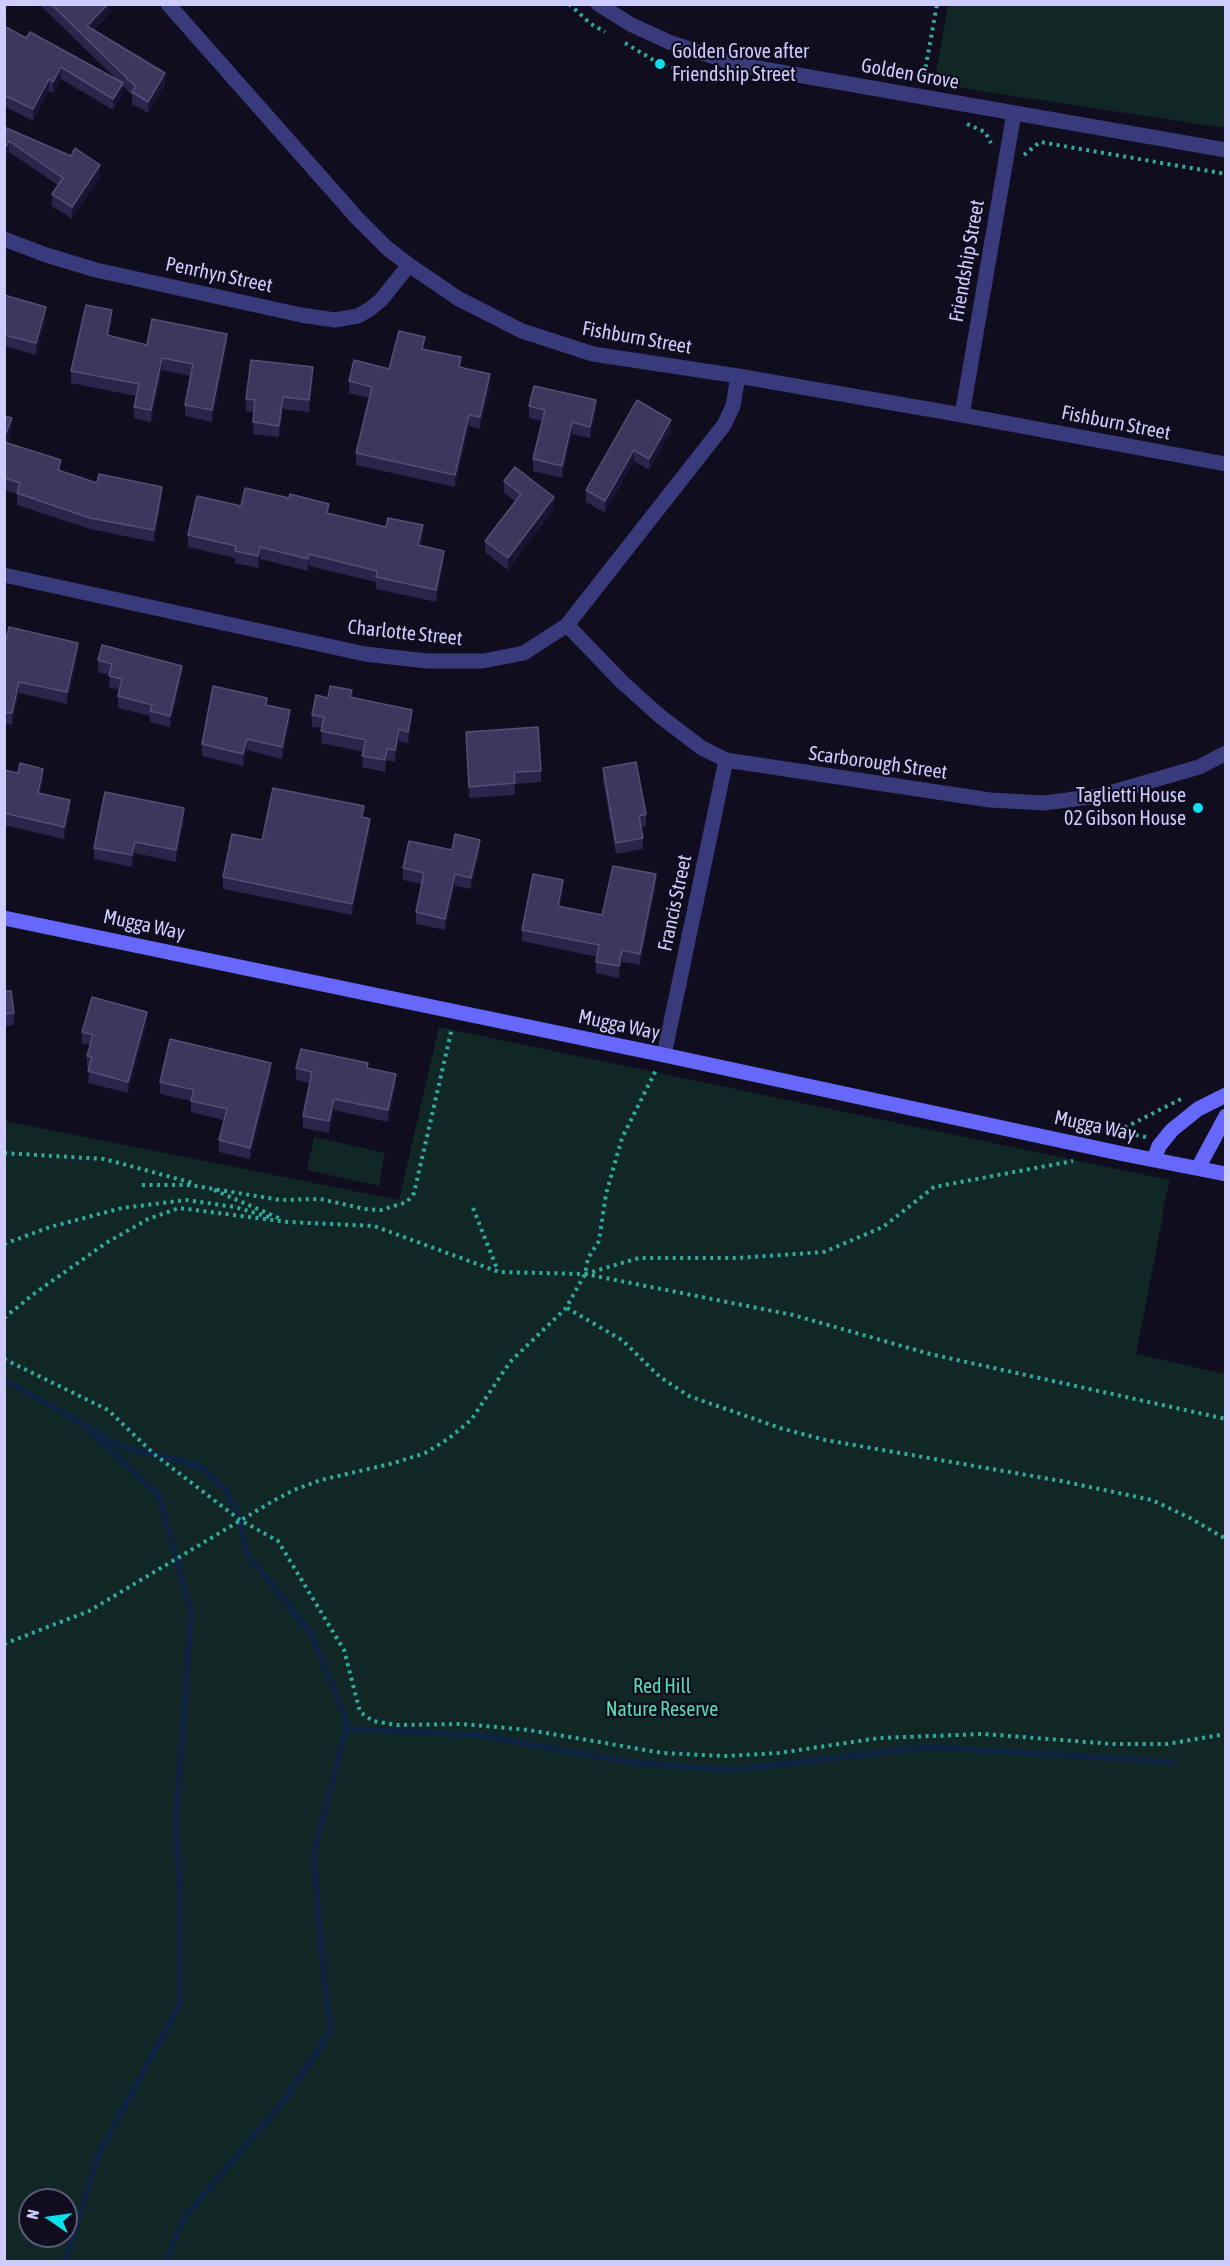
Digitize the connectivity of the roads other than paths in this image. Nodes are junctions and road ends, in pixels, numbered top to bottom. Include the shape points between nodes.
1 (168, 4) edge
2 (598, 4) edge
3 (1014, 113) junction
4 (1226, 150) edge
5 (4, 239) edge
6 (409, 265) junction
7 (738, 376) junction
8 (962, 415) junction
9 (1226, 464) edge
10 (4, 575) edge
11 (567, 625) junction
12 (1226, 753) edge
13 (726, 760) junction
14 (4, 918) edge
15 (664, 1055) junction
16 (1226, 1095) edge
17 (1226, 1116) edge
18 (1154, 1160) junction
19 (1198, 1168) junction
20 (1226, 1174) edge

1 - 6 street, Fishburn Street via 357,218
2 - 3 street, Golden Grove via 630,24 698,53 777,72
3 - 4 street, Golden Grove
3 - 8 street, Friendship Street
5 - 6 street, Penrhyn Street via 88,268 335,320 358,316 370,309
6 - 7 street, Fishburn Street via 492,317 559,344 593,354
7 - 8 street, Fishburn Street
7 - 11 street, Charlotte Street via 733,406 724,425
8 - 9 street, Fishburn Street
10 - 11 street, Charlotte Street via 365,654 427,661 483,661 524,653
11 - 13 street, Scarborough Street via 662,717 702,748
12 - 13 street, Scarborough Street via 1199,767 1099,796 1044,803 990,800
13 - 15 street, Francis Street
14 - 15 main road, Mugga Way
15 - 18 main road, Mugga Way
16 - 18 main road via 1198,1109 1172,1130
17 - 19 main road
18 - 19 main road, Mugga Way
19 - 20 main road, Mugga Way

